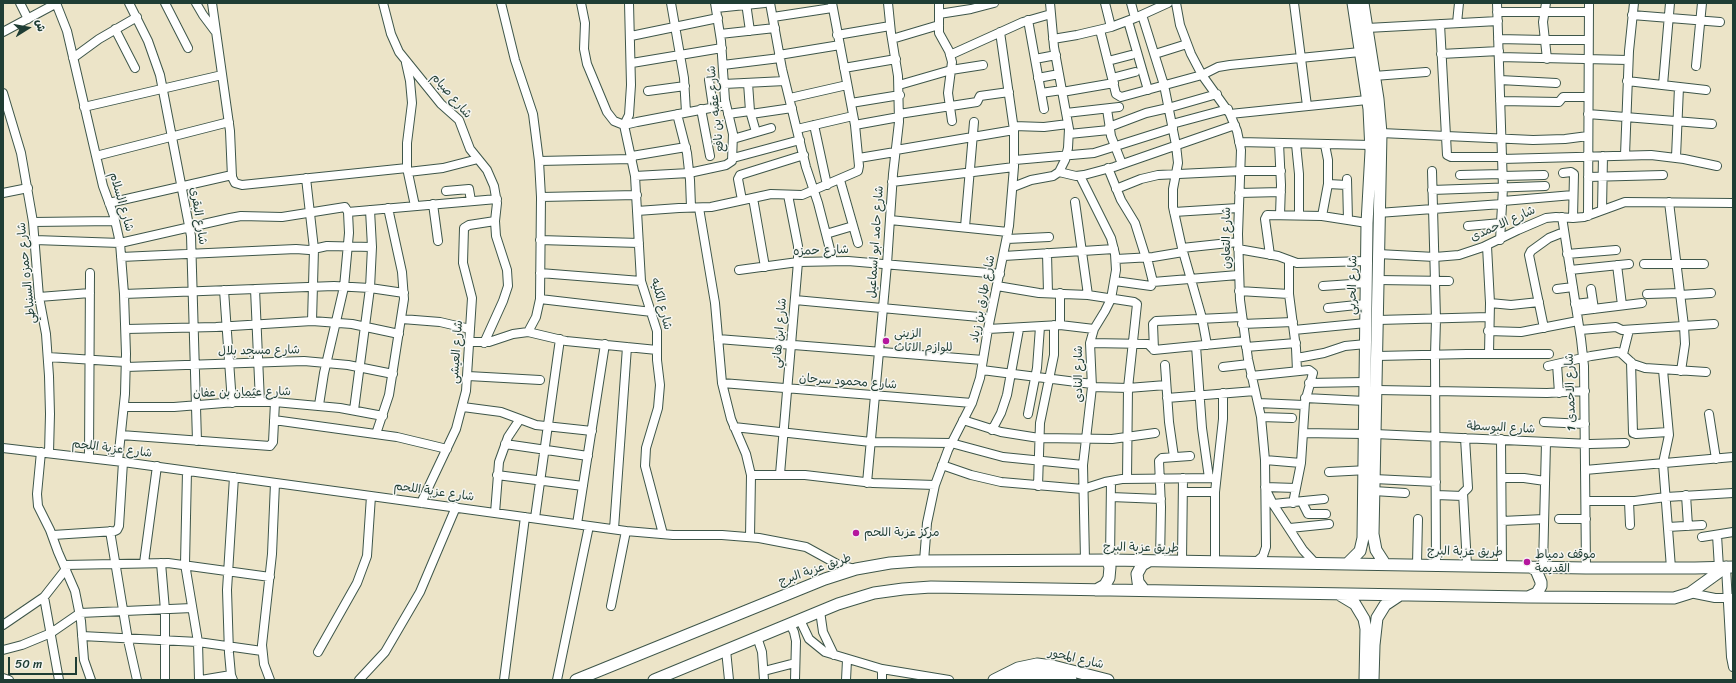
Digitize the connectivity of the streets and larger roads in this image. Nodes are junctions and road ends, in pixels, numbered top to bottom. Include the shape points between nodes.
1 (20, 3) edge
2 (56, 3) edge
3 (129, 3) edge
4 (165, 3) edge
5 (196, 3) edge
6 (212, 3) edge
7 (383, 3) edge
8 (501, 3) edge
9 (581, 3) edge
10 (630, 3) edge
11 (671, 3) edge
12 (765, 3) edge
13 (770, 3) edge
14 (888, 3) edge
15 (940, 3) edge
16 (994, 3) edge
17 (1050, 3) edge
18 (1105, 3) edge
19 (1131, 3) edge
20 (1168, 3) edge
21 (1176, 3) edge
22 (1294, 3) edge
23 (1353, 3) edge
24 (1363, 3) edge
25 (1459, 3) edge
26 (1497, 3) edge
27 (1546, 3) edge
28 (1589, 3) edge
29 (1634, 3) edge
30 (1670, 3) edge
31 (1702, 3) edge
32 (746, 4) edge
33 (984, 4) edge
34 (832, 5) edge
35 (716, 6) edge
36 (1497, 12) junction
37 (1589, 12) junction
38 (1543, 13) junction
39 (940, 14) junction
40 (1051, 14) junction
41 (1632, 15) junction
42 (773, 17) junction
43 (137, 18) junction
44 (718, 18) junction
45 (1135, 18) junction
46 (1668, 18) junction
47 (28, 19) junction
48 (1028, 20) junction
49 (1700, 20) junction
50 (1498, 21) junction
51 (1720, 22) dead end
52 (1457, 23) junction
53 (1440, 24) junction
54 (939, 25) junction
55 (890, 26) junction
56 (1111, 26) junction
57 (676, 27) junction
58 (775, 28) junction
59 (1367, 28) junction
60 (115, 29) junction
61 (1100, 30) junction
62 (215, 31) junction
63 (750, 31) junction
64 (3, 32) edge
65 (1000, 32) junction
66 (720, 34) junction
67 (837, 35) junction
68 (631, 36) junction
69 (1053, 39) junction
70 (1498, 39) junction
71 (892, 40) junction
72 (1545, 40) junction
73 (1588, 40) junction
74 (1187, 44) junction
75 (840, 45) junction
76 (188, 48) dead end
77 (722, 48) junction
78 (1360, 52) junction
79 (1155, 54) junction
80 (1441, 54) junction
81 (1499, 54) junction
82 (681, 55) junction
83 (950, 55) junction
84 (1056, 55) junction
85 (1131, 55) dead end
86 (780, 56) junction
87 (73, 58) junction
88 (1301, 58) junction
89 (896, 59) junction
90 (1035, 59) junction
91 (1547, 59) junction
92 (405, 60) junction
93 (1588, 60) junction
94 (1628, 60) junction
95 (1108, 61) junction
96 (632, 63) junction
97 (983, 64) dead end
98 (723, 65) junction
99 (1696, 66) dead end
100 (135, 68) dead end
101 (844, 68) junction
102 (951, 70) junction
103 (1135, 72) dead end
104 (1426, 72) dead end
105 (1059, 74) junction
106 (1202, 75) junction
107 (222, 76) junction
108 (1374, 76) junction
109 (1038, 78) junction
110 (708, 80) dead end
111 (1113, 80) junction
112 (1500, 80) junction
113 (785, 81) junction
114 (1627, 81) junction
115 (748, 83) junction
116 (1556, 83) dead end
117 (724, 84) junction
118 (847, 85) junction
119 (899, 85) junction
120 (1663, 85) junction
121 (685, 86) junction
122 (1164, 86) junction
123 (1679, 87) junction
124 (163, 89) junction
125 (1148, 90) junction
126 (1706, 90) dead end
127 (648, 91) dead end
128 (1062, 91) junction
129 (1009, 92) junction
130 (3, 93) edge
131 (1041, 93) junction
132 (1216, 94) junction
133 (900, 95) junction
134 (1588, 97) junction
135 (790, 98) junction
136 (1368, 100) junction
137 (1500, 101) junction
138 (851, 103) junction
139 (726, 105) junction
140 (949, 106) junction
141 (1307, 106) junction
142 (84, 107) junction
143 (713, 107) junction
144 (1119, 107) dead end
145 (792, 108) junction
146 (1168, 108) junction
147 (1044, 109) dead end
148 (1107, 109) junction
149 (701, 110) junction
150 (686, 112) junction
151 (1229, 112) junction
152 (751, 113) junction
153 (1066, 113) junction
154 (677, 114) junction
155 (728, 114) junction
156 (1588, 114) junction
157 (899, 115) junction
158 (853, 116) junction
159 (1626, 116) junction
160 (952, 121) dead end
161 (1677, 121) junction
162 (229, 122) junction
163 (974, 122) dead end
164 (814, 124) junction
165 (1068, 124) junction
166 (1712, 124) dead end
167 (854, 125) junction
168 (1235, 125) junction
169 (624, 126) junction
170 (1172, 126) junction
171 (771, 128) dead end
172 (797, 128) junction
173 (1014, 128) junction
174 (1109, 128) junction
175 (756, 132) junction
176 (1069, 134) junction
177 (1381, 134) junction
178 (1446, 135) junction
179 (172, 136) junction
180 (1588, 136) junction
181 (973, 137) junction
182 (1501, 138) junction
183 (733, 139) junction
184 (800, 140) junction
185 (1240, 142) junction
186 (1279, 143) junction
187 (1296, 144) junction
188 (1325, 144) junction
189 (1176, 145) junction
190 (1371, 145) junction
191 (686, 147) junction
192 (1114, 147) junction
193 (895, 151) junction
194 (804, 155) junction
195 (1067, 155) junction
196 (1626, 155) junction
197 (96, 156) junction
198 (710, 156) dead end
199 (1588, 156) junction
200 (1603, 156) junction
201 (632, 158) junction
202 (733, 158) junction
203 (859, 158) junction
204 (1502, 158) junction
205 (1676, 158) junction
206 (478, 159) junction
207 (539, 161) junction
208 (1014, 164) junction
209 (1122, 164) junction
210 (1717, 166) dead end
211 (1108, 168) junction
212 (407, 170) junction
213 (1241, 171) junction
214 (1281, 171) junction
215 (1432, 171) dead end
216 (1059, 172) junction
217 (1563, 172) dead end
218 (689, 173) junction
219 (969, 173) junction
220 (1460, 174) dead end
221 (232, 175) junction
222 (1175, 175) junction
223 (1502, 175) junction
224 (1527, 175) junction
225 (1544, 175) dead end
226 (1663, 175) dead end
227 (635, 176) junction
228 (1080, 176) junction
229 (1588, 177) junction
230 (1603, 177) junction
231 (306, 178) junction
232 (840, 180) junction
233 (892, 182) junction
234 (1328, 184) junction
235 (827, 185) junction
236 (182, 186) junction
237 (1545, 186) dead end
238 (1013, 187) junction
239 (1528, 187) junction
240 (28, 188) junction
241 (1503, 188) junction
242 (1116, 189) junction
243 (1432, 190) junction
244 (446, 191) dead end
245 (814, 191) junction
246 (1281, 192) junction
247 (3, 193) edge
248 (1239, 193) junction
249 (1573, 194) junction
250 (636, 195) junction
251 (788, 195) junction
252 (541, 196) junction
253 (753, 198) junction
254 (1528, 198) junction
255 (497, 199) junction
256 (742, 200) junction
257 (471, 201) junction
258 (1075, 202) dead end
259 (1502, 202) junction
260 (1669, 202) junction
261 (109, 203) junction
262 (1732, 203) edge
263 (433, 204) junction
264 (416, 206) junction
265 (691, 207) junction
266 (388, 208) junction
267 (699, 208) junction
268 (1238, 208) junction
269 (1433, 209) junction
270 (370, 210) junction
271 (1602, 210) junction
272 (637, 211) junction
273 (311, 212) junction
274 (348, 212) junction
275 (1174, 212) junction
276 (1378, 213) junction
277 (1280, 215) junction
278 (1299, 215) junction
279 (1322, 216) junction
280 (1588, 216) junction
281 (1562, 217) junction
282 (1573, 218) junction
283 (890, 220) junction
284 (1348, 220) junction
285 (115, 221) junction
286 (33, 222) junction
287 (495, 222) junction
288 (1501, 222) junction
289 (1367, 223) junction
290 (853, 226) junction
291 (1468, 226) dead end
292 (190, 227) junction
293 (965, 227) junction
294 (1564, 232) junction
295 (826, 234) junction
296 (1008, 235) junction
297 (1049, 237) dead end
298 (35, 240) junction
299 (540, 240) junction
300 (1500, 240) junction
301 (438, 241) dead end
302 (639, 242) junction
303 (120, 243) junction
304 (858, 243) dead end
305 (348, 246) junction
306 (1238, 246) junction
307 (1487, 246) junction
308 (372, 247) junction
309 (314, 249) junction
310 (1114, 249) junction
311 (1182, 250) junction
312 (1616, 250) dead end
313 (1082, 251) junction
314 (1047, 253) junction
315 (192, 254) junction
316 (1378, 254) junction
317 (1568, 254) junction
318 (1270, 255) junction
319 (1004, 256) junction
320 (121, 257) junction
321 (1435, 257) junction
322 (1147, 258) junction
323 (1116, 259) junction
324 (833, 261) junction
325 (1289, 261) junction
326 (1367, 261) junction
327 (798, 262) junction
328 (887, 264) junction
329 (1629, 264) dead end
330 (1644, 264) dead end
331 (1677, 264) junction
332 (1704, 264) dead end
333 (1617, 265) junction
334 (765, 267) junction
335 (740, 270) dead end
336 (1570, 270) junction
337 (90, 273) dead end
338 (540, 273) junction
339 (1000, 274) junction
340 (1238, 275) junction
341 (1372, 277) junction
342 (1191, 279) junction
343 (641, 281) junction
344 (1116, 281) junction
345 (1435, 281) junction
346 (1448, 281) dead end
347 (1152, 282) junction
348 (997, 286) junction
349 (1323, 286) dead end
350 (313, 287) junction
351 (344, 287) junction
352 (1573, 287) junction
353 (370, 288) junction
354 (1591, 288) dead end
355 (255, 289) junction
356 (1557, 289) dead end
357 (224, 290) junction
358 (1239, 291) junction
359 (193, 292) junction
360 (90, 293) junction
361 (404, 293) junction
362 (1048, 293) junction
363 (1060, 293) junction
364 (1711, 293) dead end
365 (124, 294) junction
366 (1289, 294) junction
367 (1647, 294) dead end
368 (1680, 294) junction
369 (1088, 295) junction
370 (39, 297) junction
371 (1111, 299) junction
372 (540, 300) junction
373 (795, 300) junction
374 (1539, 302) junction
375 (1642, 303) dead end
376 (1366, 304) junction
377 (1490, 304) junction
378 (1593, 305) junction
379 (1622, 306) junction
380 (1576, 307) junction
381 (883, 308) junction
382 (1328, 308) dead end
383 (652, 312) junction
384 (990, 318) junction
385 (1202, 318) junction
386 (1489, 318) junction
387 (402, 319) junction
388 (1436, 319) junction
389 (1242, 320) junction
390 (1378, 320) junction
391 (312, 321) junction
392 (1578, 321) junction
393 (337, 322) junction
394 (1366, 323) junction
395 (1714, 324) dead end
396 (256, 325) junction
397 (1057, 325) junction
398 (1293, 326) junction
399 (1684, 326) junction
400 (227, 327) junction
401 (365, 327) junction
402 (1040, 327) junction
403 (194, 328) junction
404 (1019, 328) junction
405 (1094, 328) junction
406 (1544, 328) junction
407 (126, 329) junction
408 (470, 329) junction
409 (988, 329) junction
410 (1580, 330) junction
411 (1629, 330) junction
412 (1488, 331) junction
413 (528, 332) junction
414 (399, 334) junction
415 (560, 339) junction
416 (718, 339) junction
417 (470, 342) junction
418 (484, 343) junction
419 (1090, 343) junction
420 (1296, 343) junction
421 (605, 344) junction
422 (1132, 344) junction
423 (1245, 344) junction
424 (1366, 344) junction
425 (791, 345) junction
426 (1207, 345) junction
427 (1196, 346) junction
428 (627, 347) junction
429 (657, 350) junction
430 (1154, 350) junction
431 (879, 352) junction
432 (1488, 353) junction
433 (1549, 354) dead end
434 (1623, 354) junction
435 (1435, 355) junction
436 (1377, 356) junction
437 (48, 357) junction
438 (1583, 357) junction
439 (1297, 358) junction
440 (90, 360) junction
441 (983, 360) junction
442 (1631, 362) junction
443 (258, 363) junction
444 (327, 363) junction
445 (126, 364) junction
446 (229, 364) junction
447 (1249, 364) junction
448 (1557, 364) junction
449 (195, 365) junction
450 (1165, 365) dead end
451 (1548, 366) dead end
452 (359, 367) junction
453 (1223, 367) dead end
454 (982, 370) junction
455 (1663, 370) junction
456 (1681, 371) junction
457 (1297, 372) junction
458 (1706, 372) dead end
459 (1012, 373) junction
460 (393, 374) junction
461 (468, 376) junction
462 (1036, 376) junction
463 (1251, 376) junction
464 (1049, 378) junction
465 (540, 380) dead end
466 (1365, 382) junction
467 (722, 383) junction
468 (1309, 383) junction
469 (1166, 385) junction
470 (1092, 386) junction
471 (1128, 388) junction
472 (787, 389) junction
473 (1377, 390) junction
474 (1255, 391) junction
475 (1435, 391) junction
476 (1585, 391) junction
477 (1223, 393) junction
478 (1559, 393) junction
479 (1201, 395) junction
480 (875, 396) junction
481 (1167, 398) junction
482 (1365, 401) junction
483 (260, 402) junction
484 (275, 402) junction
485 (1305, 402) junction
486 (232, 403) junction
487 (972, 403) junction
488 (1258, 403) junction
489 (196, 405) junction
490 (319, 405) junction
491 (463, 406) junction
492 (124, 407) junction
493 (354, 410) junction
494 (1028, 414) dead end
495 (1709, 414) dead end
496 (383, 416) junction
497 (1261, 417) junction
498 (1292, 418) dead end
499 (520, 419) junction
500 (274, 420) junction
501 (963, 420) junction
502 (1544, 422) dead end
503 (1585, 424) junction
504 (548, 426) junction
505 (734, 427) junction
506 (992, 430) junction
507 (592, 431) junction
508 (1668, 432) junction
509 (784, 433) junction
510 (1155, 433) dead end
511 (1303, 433) junction
512 (376, 434) junction
513 (1370, 434) junction
514 (121, 435) junction
515 (1436, 437) junction
516 (1039, 438) junction
517 (1128, 438) junction
518 (1465, 438) junction
519 (1085, 439) junction
520 (1501, 439) junction
521 (197, 441) junction
522 (871, 442) junction
523 (1546, 442) junction
524 (952, 443) junction
525 (1625, 443) dead end
526 (505, 444) junction
527 (1585, 444) junction
528 (3, 448) edge
529 (447, 449) junction
530 (544, 449) junction
531 (45, 453) junction
532 (588, 456) junction
533 (1190, 456) dead end
534 (1174, 457) junction
535 (1733, 457) edge
536 (89, 458) junction
537 (1716, 459) junction
538 (1265, 460) junction
539 (121, 462) junction
540 (1038, 462) junction
541 (1301, 463) junction
542 (1663, 463) junction
543 (942, 465) junction
544 (1083, 465) junction
545 (157, 466) junction
546 (1585, 470) junction
547 (187, 471) junction
548 (1329, 472) dead end
549 (1371, 473) junction
550 (780, 474) junction
551 (497, 475) junction
552 (751, 475) junction
553 (234, 477) junction
554 (1183, 478) junction
555 (1213, 478) junction
556 (1502, 478) junction
557 (1127, 479) junction
558 (1160, 479) junction
559 (540, 481) junction
560 (1111, 481) junction
561 (1545, 481) junction
562 (1436, 482) junction
563 (275, 483) junction
564 (867, 483) junction
565 (935, 485) junction
566 (583, 486) junction
567 (1038, 486) junction
568 (1265, 487) junction
569 (1296, 488) junction
570 (1083, 489) junction
571 (1374, 491) junction
572 (1182, 492) junction
573 (1215, 492) junction
574 (1405, 493) dead end
575 (1733, 494) edge
576 (1436, 495) junction
577 (371, 496) junction
578 (1463, 496) junction
579 (1686, 496) junction
580 (1110, 497) junction
581 (1666, 497) junction
582 (1160, 499) junction
583 (1324, 499) dead end
584 (1586, 501) junction
585 (1629, 501) junction
586 (421, 502) junction
587 (1302, 502) junction
588 (1292, 503) junction
589 (1273, 504) junction
590 (456, 507) junction
591 (495, 513) junction
592 (1326, 514) dead end
593 (525, 517) junction
594 (535, 518) junction
595 (1418, 519) dead end
596 (1560, 519) dead end
597 (1586, 519) junction
598 (1544, 520) junction
599 (1502, 521) junction
600 (577, 524) junction
601 (1329, 524) dead end
602 (1630, 525) dead end
603 (1702, 525) dead end
604 (589, 526) junction
605 (1688, 526) junction
606 (1668, 527) junction
607 (1290, 528) junction
608 (614, 529) junction
609 (110, 531) junction
610 (626, 531) junction
611 (1733, 532) edge
612 (663, 534) junction
613 (52, 535) junction
614 (1717, 535) junction
615 (750, 536) junction
616 (1702, 537) dead end
617 (1733, 538) edge
618 (1085, 560) junction
619 (1108, 560) junction
620 (924, 561) junction
621 (1154, 561) junction
622 (1182, 561) junction
623 (1216, 562) junction
624 (1256, 562) junction
625 (144, 563) junction
626 (162, 563) junction
627 (1315, 563) junction
628 (1348, 563) junction
629 (116, 564) junction
630 (185, 564) junction
631 (1385, 564) junction
632 (1417, 564) junction
633 (1436, 565) junction
634 (1467, 565) junction
635 (1502, 566) junction
636 (1528, 566) junction
637 (65, 567) junction
638 (1543, 567) junction
639 (1726, 567) edge
640 (1586, 568) junction
641 (1671, 568) junction
642 (856, 569) junction
643 (228, 571) junction
644 (270, 577) junction
645 (1096, 590) junction
646 (1144, 590) junction
647 (1690, 593) junction
648 (1336, 594) junction
649 (1401, 595) junction
650 (44, 597) junction
651 (1528, 597) junction
652 (1730, 598) edge
653 (611, 606) dead end
654 (192, 608) junction
655 (165, 610) junction
656 (124, 612) junction
657 (820, 612) junction
658 (80, 614) junction
659 (795, 622) junction
660 (3, 625) edge
661 (1370, 626) junction
662 (51, 633) junction
663 (82, 636) junction
664 (757, 637) junction
665 (128, 640) junction
666 (165, 640) junction
667 (198, 642) junction
668 (229, 648) junction
669 (3, 650) edge
670 (262, 650) junction
671 (726, 650) junction
672 (318, 652) dead end
673 (834, 655) junction
674 (847, 660) junction
675 (796, 663) junction
676 (1733, 667) edge
677 (882, 669) junction
678 (764, 671) junction
679 (1083, 677) edge
680 (3, 678) edge
681 (232, 678) edge
682 (1029, 678) edge
683 (9, 680) edge
684 (59, 680) edge
685 (90, 680) edge
686 (137, 680) edge
687 (165, 680) edge
688 (200, 680) edge
689 (270, 680) edge
690 (359, 680) edge
691 (504, 680) edge
692 (557, 680) edge
693 (576, 680) edge
694 (654, 680) edge
695 (729, 680) edge
696 (764, 680) edge
697 (795, 680) edge
698 (846, 680) edge
699 (882, 680) edge
700 (949, 680) edge
701 (994, 680) edge
702 (1013, 680) edge
703 (1071, 680) edge
704 (1108, 680) edge
705 (1364, 680) edge
706 (1373, 680) edge

1 - 47 street
2 - 47 street
2 - 87 street, شارع السلام
3 - 43 street, شارع البقرى
4 - 76 street
5 - 62 street
6 - 62 street
7 - 92 street, شارع صيام via 393,39
8 - 207 street via 511,47 533,114
9 - 169 street via 585,23 584,49 587,64 606,112 614,121
10 - 68 street
11 - 57 street
12 - 32 street
13 - 42 street
14 - 55 street, شارع حامد ابو اسماعيل
15 - 39 street
16 - 33 street
17 - 40 street
18 - 56 street
19 - 45 street
20 - 45 street
21 - 74 street, شارع التعاون
22 - 88 street
23 - 78 street, شارع الحربي
24 - 59 street, شارع الحربي
25 - 52 street
26 - 36 street
27 - 38 street
28 - 37 street
29 - 41 street
30 - 46 street
31 - 49 street
32 - 35 street
32 - 63 street
33 - 39 street
34 - 42 street
34 - 67 street
35 - 44 street, شارع عقبه بن نافع
36 - 38 street
36 - 50 street
37 - 38 street
37 - 73 street
38 - 72 street
39 - 54 street
40 - 48 street
40 - 69 street
41 - 46 street
41 - 94 street
42 - 58 street
43 - 60 street
43 - 124 street, شارع البقرى via 153,54
44 - 57 street
44 - 66 street, شارع عقبه بن نافع
45 - 56 street
45 - 79 street
45 - 125 street
46 - 49 street
46 - 120 street
47 - 64 street
48 - 65 street
48 - 90 street
49 - 51 street
49 - 99 street
50 - 52 street
50 - 70 street
52 - 53 street
53 - 59 street
53 - 80 street
54 - 71 street
54 - 83 street via 940,37
55 - 67 street
55 - 71 street, شارع حامد ابو اسماعيل
56 - 61 street
57 - 68 street
57 - 82 street
58 - 63 street
58 - 86 street
59 - 108 street, شارع الحربي
60 - 87 street
60 - 100 street
61 - 69 street
61 - 95 street
62 - 107 street
63 - 66 street
65 - 83 street
65 - 129 street, شارع طارق بن زياد
66 - 77 street, شارع عقبه بن نافع
67 - 75 street
68 - 96 street
69 - 84 street
70 - 72 street
70 - 81 street
71 - 89 street, شارع حامد ابو اسماعيل
72 - 73 street
72 - 91 street
73 - 93 street
74 - 79 street
74 - 106 street, شارع التعاون
75 - 86 street
75 - 101 street
77 - 82 street
77 - 98 street, شارع عقبه بن نافع
78 - 88 street
78 - 136 street, شارع الحربي
79 - 122 street
80 - 81 street
80 - 178 street
81 - 91 street
81 - 112 street
82 - 96 street
82 - 121 street
83 - 102 street
84 - 90 street
84 - 105 street
85 - 95 street
86 - 98 street
86 - 113 street
87 - 142 street, شارع السلام
88 - 106 street via 1218,67
88 - 141 street
89 - 101 street
89 - 119 street, شارع حامد ابو اسماعيل
90 - 109 street
91 - 93 street
92 - 206 street, شارع صيام via 441,104 459,120 468,145
92 - 212 street via 412,96
93 - 94 street
93 - 134 street
94 - 114 street
95 - 111 street
96 - 169 street via 629,116
97 - 102 street
98 - 117 street, شارع عقبه بن نافع
101 - 118 street
102 - 119 street
102 - 140 street
103 - 111 street
104 - 108 street
105 - 109 street
105 - 128 street
106 - 122 street
106 - 132 street, شارع التعاون
107 - 124 street
107 - 162 street
108 - 177 street, شارع الحربي
109 - 131 street
110 - 143 street
111 - 125 street via 1117,95 1121,98
111 - 128 street
112 - 116 street
112 - 137 street
113 - 115 street
113 - 135 street
114 - 120 street
114 - 159 street
115 - 117 street
115 - 152 street
117 - 139 street, شارع عقبه بن نافع
118 - 135 street
118 - 138 street
119 - 133 street, شارع حامد ابو اسماعيل
120 - 123 street
121 - 127 street
121 - 150 street
122 - 125 street
122 - 146 street
123 - 126 street
123 - 161 street
124 - 142 street
124 - 179 street, شارع البقرى
128 - 131 street
128 - 153 street
129 - 140 street via 980,96 977,102
129 - 173 street, شارع طارق بن زياد
130 - 240 street, شارع حمزه السنباطي via 18,140
131 - 147 street
132 - 146 street
132 - 151 street, شارع التعاون
133 - 138 street
133 - 157 street, شارع حامد ابو اسماعيل
134 - 137 street via 1563,97 1559,102
134 - 156 street
135 - 145 street
136 - 141 street
136 - 190 street, شارع الحربي
137 - 182 street
138 - 158 street
139 - 143 street
139 - 155 street, شارع عقبه بن نافع
140 - 157 street
140 - 160 street
141 - 151 street
142 - 197 street, شارع السلام
143 - 149 street
144 - 148 street
145 - 152 street
145 - 172 street
146 - 170 street
146 - 174 street via 1146,113
148 - 153 street
148 - 174 street
149 - 150 street
149 - 198 street
150 - 154 street
151 - 168 street, شارع التعاون
151 - 170 street
152 - 155 street
152 - 175 street
153 - 165 street
154 - 169 street
154 - 191 street
155 - 183 street, شارع عقبه بن نافع
156 - 159 street
156 - 180 street
157 - 167 street
157 - 193 street, شارع حامد ابو اسماعيل
158 - 164 street
158 - 167 street
159 - 161 street
159 - 196 street
161 - 166 street
161 - 205 street
162 - 179 street
162 - 221 street
163 - 181 street
164 - 172 street
164 - 235 street
165 - 173 street
165 - 176 street
167 - 203 street
168 - 185 street, شارع التعاون
168 - 189 street
169 - 201 street, شارع الكليه
170 - 189 street
170 - 192 street
171 - 175 street
172 - 184 street
173 - 181 street
173 - 208 street, شارع طارق بن زياد
174 - 176 street
174 - 192 street
175 - 183 street
176 - 195 street
177 - 178 street
177 - 276 street, شارع الحربي
178 - 182 street
178 - 204 street via 1446,153 1449,157
179 - 197 street
179 - 236 street, شارع البقرى
180 - 182 street via 1541,140
180 - 199 street
181 - 193 street
181 - 219 street
182 - 204 street
183 - 202 street, شارع عقبه بن نافع
184 - 194 street
184 - 202 street
185 - 186 street
185 - 213 street, شارع التعاون
186 - 187 street
186 - 214 street
187 - 188 street
187 - 278 street
188 - 190 street
188 - 234 street
189 - 209 street
189 - 222 street via 1178,163
190 - 289 street, شارع الحربي
191 - 201 street
191 - 218 street
192 - 195 street via 1094,153
192 - 209 street
193 - 203 street
193 - 233 street, شارع حامد ابو اسماعيل
194 - 245 street
194 - 256 street via 740,174 738,179
195 - 208 street
195 - 216 street
196 - 200 street
196 - 205 street
197 - 261 street, شارع السلام
199 - 200 street
199 - 204 street
199 - 229 street
200 - 230 street
201 - 207 street
201 - 227 street, شارع الكليه
202 - 218 street, شارع عقبه بن نافع via 728,164
203 - 232 street via 858,171
204 - 223 street
205 - 210 street
206 - 212 street via 443,168
206 - 255 street, شارع صيام via 491,178
207 - 252 street
208 - 219 street
208 - 238 street, شارع طارق بن زياد
209 - 211 street
211 - 228 street
211 - 242 street
212 - 231 street
212 - 264 street
213 - 214 street
213 - 222 street
213 - 248 street, شارع التعاون
214 - 246 street
215 - 243 street
216 - 228 street
216 - 238 street
217 - 249 street via 1574,174
218 - 227 street, شارع عقبه بن نافع
218 - 265 street
219 - 233 street
219 - 293 street
220 - 223 street
221 - 231 street via 233,181 239,185
221 - 236 street
222 - 242 street via 1147,177
222 - 275 street via 1172,193
223 - 224 street
223 - 241 street
224 - 225 street
224 - 239 street
226 - 230 street
227 - 250 street, شارع الكليه
228 - 310 street, شارع النادى
229 - 230 street
229 - 280 street
230 - 271 street
231 - 273 street
232 - 235 street
232 - 290 street
233 - 283 street, شارع حامد ابو اسماعيل
234 - 279 street
234 - 284 street via 1347,182
235 - 245 street
236 - 261 street
236 - 292 street, شارع البقرى
237 - 239 street
238 - 296 street, شارع طارق بن زياد
239 - 241 street
239 - 254 street
240 - 247 street
240 - 286 street, شارع حمزه السنباطي
241 - 243 street
241 - 259 street
242 - 322 street via 1135,223
243 - 269 street
244 - 257 street via 469,189
245 - 251 street via 802,195
245 - 295 street
246 - 248 street
246 - 277 street
248 - 268 street, شارع التعاون
249 - 254 street
249 - 282 street
250 - 252 street
250 - 272 street, شارع الكليه
251 - 253 street via 771,194
251 - 327 street, شارع ابن هاني via 798,246
252 - 299 street
253 - 256 street
253 - 334 street
254 - 259 street
255 - 257 street
255 - 287 street, شارع صيام
256 - 267 street
257 - 263 street
258 - 313 street
259 - 269 street
259 - 288 street
260 - 262 street, شارع الاحمدى
260 - 271 street, شارع الاحمدى via 1629,202
260 - 331 street
261 - 285 street, شارع السلام
263 - 264 street
263 - 301 street
264 - 266 street
265 - 267 street
265 - 272 street
266 - 270 street
266 - 361 street
267 - 416 street via 715,303
268 - 275 street
268 - 306 street, شارع التعاون
269 - 276 street
269 - 321 street
270 - 274 street
270 - 308 street
271 - 280 street, شارع الاحمدى
272 - 302 street, شارع الكليه
273 - 274 street via 343,206
273 - 292 street via 282,217 238,217
273 - 309 street
274 - 305 street
275 - 311 street
276 - 316 street, شارع الحربي
277 - 278 street
277 - 318 street via 1267,215 1265,218
278 - 279 street
279 - 284 street
280 - 282 street, شارع الاحمدى
281 - 282 street, شارع الاحمدى
281 - 294 street, شارع الاحمدى 1
281 - 300 street, شارع الاحمدى via 1543,219
283 - 293 street
283 - 328 street, شارع حامد ابو اسماعيل
284 - 289 street
285 - 286 street
285 - 303 street, شارع السلام
286 - 298 street, شارع حمزه السنباطي
287 - 408 street, شارع العيشى via 467,225 463,230 463,267 472,293
287 - 418 street, شارع صيام via 497,240 507,270 508,286
288 - 291 street
288 - 300 street
289 - 326 street, شارع الحربي
290 - 295 street
290 - 304 street
292 - 303 street
292 - 315 street, شارع البقرى
293 - 296 street
294 - 317 street, شارع الاحمدى 1
294 - 374 street via 1549,238 1529,253
295 - 324 street
296 - 297 street
296 - 319 street, شارع طارق بن زياد
298 - 303 street
298 - 370 street, شارع حمزه السنباطي
299 - 302 street
299 - 338 street
300 - 307 street, شارع الاحمدى
302 - 343 street, شارع الكليه
303 - 320 street, شارع السلام
305 - 308 street
305 - 309 street
305 - 351 street
306 - 311 street
306 - 318 street
306 - 340 street, شارع التعاون
307 - 321 street, شارع الاحمدى via 1463,254
307 - 377 street
308 - 353 street
309 - 315 street
309 - 350 street
310 - 313 street
310 - 323 street, شارع النادى
311 - 322 street
311 - 342 street
312 - 317 street
313 - 314 street
313 - 369 street
314 - 319 street
314 - 362 street
315 - 320 street
315 - 359 street, شارع البقرى
316 - 321 street, شارع الاحمدى
316 - 341 street, شارع الحربي
317 - 336 street, شارع الاحمدى 1
318 - 325 street
319 - 339 street, شارع طارق بن زياد
320 - 365 street, شارع السلام
321 - 345 street
322 - 323 street
322 - 347 street
323 - 344 street, شارع النادى
324 - 327 street, شارع حمزه
324 - 328 street, شارع حمزه
325 - 326 street
325 - 366 street
326 - 341 street, شارع الحربي
327 - 334 street, شارع حمزه
327 - 373 street, شارع ابن هاني
328 - 339 street, شارع حمزه
328 - 381 street, شارع حامد ابو اسماعيل
329 - 333 street
330 - 331 street
331 - 332 street
331 - 368 street
333 - 336 street
333 - 379 street
334 - 335 street, شارع حمزه
336 - 352 street, شارع الاحمدى 1
337 - 360 street
338 - 343 street
338 - 372 street
339 - 348 street, شارع طارق بن زياد
340 - 342 street
340 - 358 street, شارع التعاون
341 - 345 street
341 - 349 street
341 - 376 street, شارع الحربي
341 - 390 street, شارع الحربي
342 - 347 street
342 - 385 street
343 - 383 street, شارع الكليه
344 - 347 street via 1149,286
344 - 371 street, شارع النادى
345 - 346 street
345 - 388 street
348 - 362 street
348 - 384 street, شارع طارق بن زياد
350 - 351 street
350 - 355 street
350 - 391 street
351 - 353 street
351 - 393 street
352 - 356 street
352 - 380 street, شارع الاحمدى 1
353 - 361 street
353 - 401 street
354 - 378 street
355 - 357 street
355 - 396 street
357 - 359 street
357 - 400 street
358 - 366 street
358 - 389 street, شارع التعاون
359 - 365 street
359 - 403 street, شارع البقرى
360 - 370 street
360 - 440 street
361 - 387 street
362 - 363 street
363 - 369 street
363 - 397 street
364 - 368 street
365 - 407 street, شارع السلام
366 - 398 street
367 - 368 street
368 - 399 street
369 - 371 street
370 - 437 street, شارع حمزه السنباطي
371 - 405 street, شارع النادى
371 - 422 street via 1137,304
372 - 383 street
372 - 413 street via 536,317
373 - 381 street
373 - 425 street, شارع ابن هاني
374 - 377 street
374 - 406 street
375 - 379 street
376 - 382 street
376 - 394 street, شارع الحربي
377 - 386 street
378 - 379 street
378 - 380 street
380 - 392 street, شارع الاحمدى 1
381 - 384 street
381 - 431 street, شارع حامد ابو اسماعيل
383 - 429 street, شارع الكليه via 658,331
384 - 409 street, شارع طارق بن زياد
385 - 389 street
385 - 426 street
385 - 430 street via 1155,322
386 - 388 street
386 - 412 street
387 - 408 street via 440,322
387 - 414 street
388 - 390 street
388 - 435 street
389 - 398 street
389 - 423 street, شارع التعاون
390 - 436 street, شارع الحربي
391 - 393 street
391 - 396 street
392 - 406 street
392 - 410 street, شارع الاحمدى 1
393 - 401 street
393 - 444 street
394 - 398 street
394 - 424 street, شارع الحربي
395 - 399 street
396 - 400 street
396 - 443 street
397 - 402 street
397 - 405 street
397 - 464 street
398 - 420 street
399 - 411 street
399 - 456 street via 1685,344
400 - 403 street
400 - 446 street
401 - 414 street
401 - 452 street
402 - 404 street
402 - 462 street
403 - 407 street
403 - 449 street, شارع البقرى
404 - 409 street
404 - 459 street
405 - 419 street, شارع النادى
406 - 412 street via 1516,333
407 - 445 street, شارع السلام
408 - 417 street, شارع العيشى
409 - 441 street, شارع طارق بن زياد
410 - 411 street via 1615,327
410 - 438 street, شارع الاحمدى 1
411 - 434 street
412 - 432 street
413 - 415 street
413 - 418 street
414 - 460 street
415 - 421 street
415 - 504 street
416 - 425 street
416 - 467 street
417 - 418 street
417 - 461 street, شارع العيشى
419 - 422 street
419 - 470 street, شارع النادى
420 - 423 street
420 - 439 street
421 - 428 street
421 - 507 street
422 - 430 street via 1148,344
422 - 471 street
423 - 426 street
423 - 447 street, شارع التعاون
424 - 439 street via 1345,346
424 - 466 street, شارع الحربي
425 - 431 street
425 - 472 street, شارع ابن هاني
426 - 427 street
427 - 430 street
427 - 479 street
428 - 429 street
428 - 608 street
429 - 612 street, شارع الكليه via 659,400 645,460 647,478
431 - 441 street
431 - 480 street, شارع حامد ابو اسماعيل
432 - 433 street
432 - 435 street
434 - 438 street via 1615,352
434 - 442 street
435 - 436 street
435 - 475 street
436 - 473 street, شارع الحربي
437 - 440 street, شارع مسجد بلال
437 - 531 street, شارع حمزه السنباطي via 50,402
438 - 448 street
438 - 476 street, شارع الاحمدى 1
439 - 457 street
440 - 445 street, شارع مسجد بلال
440 - 536 street
441 - 454 street, شارع طارق بن زياد
442 - 455 street via 1645,368
442 - 508 street via 1633,432
443 - 444 street, شارع مسجد بلال
443 - 446 street, شارع مسجد بلال
443 - 483 street
444 - 452 street, شارع مسجد بلال
444 - 490 street
445 - 449 street, شارع مسجد بلال
445 - 492 street, شارع السلام
446 - 449 street, شارع مسجد بلال
446 - 486 street
447 - 453 street
447 - 463 street, شارع التعاون
448 - 451 street
448 - 478 street
449 - 489 street, شارع البقرى
450 - 469 street
452 - 460 street, شارع مسجد بلال
452 - 493 street
454 - 459 street
454 - 487 street, شارع طارق بن زياد
455 - 456 street
455 - 508 street
456 - 458 street
457 - 463 street
457 - 468 street via 1311,371 1313,375
459 - 462 street
459 - 506 street via 1004,404
460 - 496 street
461 - 465 street
461 - 491 street, شارع العيشى
462 - 464 street
462 - 494 street
463 - 474 street, شارع التعاون
464 - 470 street
464 - 516 street
466 - 468 street
466 - 482 street, شارع الحربي
467 - 472 street, شارع محمود سرحان
467 - 505 street
468 - 485 street
469 - 471 street
469 - 481 street
470 - 471 street
470 - 519 street, شارع النادى
471 - 517 street
472 - 480 street, شارع محمود سرحان
472 - 509 street, شارع ابن هاني
473 - 475 street
473 - 513 street, شارع الحربي
474 - 477 street
474 - 488 street, شارع التعاون
475 - 478 street
475 - 515 street
476 - 478 street
476 - 503 street, شارع الاحمدى 1
477 - 479 street
477 - 555 street via 1223,419
479 - 481 street
479 - 555 street via 1203,438
480 - 487 street, شارع محمود سرحان
480 - 522 street, شارع حامد ابو اسماعيل
481 - 534 street
482 - 485 street
482 - 513 street, شارع الحربي
483 - 484 street, شارع عثمان بن عفان
483 - 486 street, شارع عثمان بن عفان
484 - 490 street, شارع عثمان بن عفان
484 - 500 street
485 - 488 street
485 - 511 street
486 - 489 street, شارع عثمان بن عفان
487 - 501 street, شارع طارق بن زياد
488 - 497 street, شارع التعاون
489 - 492 street, شارع عثمان بن عفان
489 - 521 street, شارع البقرى
490 - 493 street, شارع عثمان بن عفان
491 - 499 street via 497,411
491 - 529 street, شارع العيشى
492 - 514 street, شارع السلام
493 - 496 street, شارع عثمان بن عفان
495 - 537 street
496 - 512 street
497 - 498 street
497 - 538 street, شارع التعاون
499 - 504 street via 531,424
499 - 526 street
500 - 512 street
500 - 521 street via 273,442 270,446
501 - 506 street
501 - 524 street, شارع طارق بن زياد
502 - 503 street
503 - 527 street, شارع الاحمدى 1
504 - 507 street
504 - 530 street
505 - 509 street
505 - 552 street via 748,459
506 - 516 street
507 - 532 street
508 - 542 street
509 - 522 street
509 - 550 street, شارع ابن هاني
510 - 517 street
511 - 513 street, شارع البوسطة
511 - 541 street
512 - 529 street
513 - 515 street, شارع البوسطة
513 - 549 street, شارع الحربي
514 - 521 street
514 - 539 street, شارع السلام
515 - 518 street, شارع البوسطة
515 - 562 street
516 - 519 street
516 - 540 street
517 - 519 street
517 - 557 street
518 - 520 street, شارع البوسطة
518 - 578 street via 1468,488 1463,492
519 - 544 street, شارع النادى
520 - 523 street, شارع البوسطة
520 - 556 street
522 - 524 street
522 - 564 street, شارع حامد ابو اسماعيل
523 - 527 street, شارع البوسطة
523 - 561 street
524 - 540 street via 994,455
524 - 543 street, شارع طارق بن زياد
525 - 527 street, شارع البوسطة
526 - 530 street
526 - 551 street
527 - 546 street, شارع الاحمدى 1
528 - 531 street, شارع عزبة اللحم
529 - 586 street, شارع العيشى
530 - 532 street
530 - 559 street
531 - 536 street, شارع عزبة اللحم
531 - 613 street, شارع حمزه السنباطي via 37,500
532 - 566 street
533 - 534 street
534 - 558 street via 1160,459
535 - 537 street
536 - 539 street, شارع عزبة اللحم
537 - 542 street
538 - 541 street
538 - 568 street, شارع التعاون
539 - 545 street, شارع عزبة اللحم
539 - 609 street, شارع السلام via 119,526 115,531
540 - 544 street
540 - 567 street
541 - 569 street
542 - 546 street
542 - 581 street
543 - 565 street, شارع طارق بن زياد
543 - 567 street via 991,480
544 - 570 street, شارع النادى
545 - 547 street, شارع عزبة اللحم
545 - 625 street
546 - 584 street, شارع الاحمدى 1
547 - 553 street, شارع عزبة اللحم
547 - 630 street
548 - 549 street
549 - 562 street
549 - 571 street, شارع الحربي
549 - 628 street, شارع الحربي via 1363,541 1358,554
550 - 552 street
550 - 564 street via 824,476
551 - 559 street
551 - 591 street
552 - 615 street
553 - 563 street, شارع عزبة اللحم
553 - 643 street
554 - 555 street
554 - 558 street
554 - 572 street
555 - 573 street
556 - 561 street
556 - 599 street
557 - 558 street
557 - 560 street
558 - 582 street
559 - 566 street
559 - 594 street
560 - 570 street
560 - 580 street
561 - 598 street
562 - 576 street
563 - 577 street, شارع عزبة اللحم
563 - 644 street
564 - 565 street
565 - 620 street, شارع طارق بن زياد via 927,523
566 - 600 street
567 - 570 street
568 - 569 street
568 - 589 street, شارع التعاون
568 - 624 street, شارع التعاون via 1266,547 1263,556
569 - 588 street
570 - 618 street, شارع النادى
571 - 574 street
571 - 631 street, شارع الحربي via 1374,541
572 - 573 street
572 - 622 street
573 - 623 street
575 - 579 street
576 - 578 street
576 - 633 street
577 - 586 street, شارع عزبة اللحم
577 - 672 street via 367,556 357,583
578 - 634 street
579 - 581 street
579 - 605 street
580 - 582 street
580 - 619 street
581 - 585 street
581 - 606 street
582 - 621 street
583 - 587 street
584 - 585 street
584 - 597 street, شارع الاحمدى 1
585 - 602 street
586 - 590 street, شارع عزبة اللحم
587 - 588 street
587 - 592 street via 1308,514
588 - 589 street
589 - 607 street, شارع التعاون
590 - 591 street, شارع عزبة اللحم
590 - 690 street via 420,592 385,652
591 - 593 street, شارع عزبة اللحم
593 - 594 street, شارع عزبة اللحم
593 - 691 street
594 - 600 street, شارع عزبة اللحم
595 - 632 street
596 - 597 street
597 - 640 street, شارع الاحمدى 1
598 - 599 street
598 - 638 street
599 - 635 street
600 - 604 street, شارع عزبة اللحم
601 - 607 street
603 - 605 street
604 - 608 street, شارع عزبة اللحم
604 - 692 street
605 - 606 street
606 - 641 street
607 - 627 street, شارع التعاون via 1306,554
608 - 610 street, شارع عزبة اللحم
609 - 613 street
609 - 629 street
610 - 612 street, شارع عزبة اللحم
610 - 653 street
611 - 614 street
611 - 617 street
612 - 615 street, شارع عزبة اللحم
613 - 637 street, شارع حمزه السنباطي
614 - 616 street
614 - 639 street
615 - 642 street, شارع عزبة اللحم via 806,547 836,564
618 - 619 street, طريق عزبة البرج
618 - 620 street, طريق عزبة البرج
619 - 621 street, طريق عزبة البرج
619 - 645 street via 1109,578
620 - 642 street, طريق عزبة البرج
621 - 622 street, طريق عزبة البرج
621 - 646 street via 1140,567 1137,574 1138,582
622 - 623 street, طريق عزبة البرج
623 - 624 street, طريق عزبة البرج
624 - 627 street, طريق عزبة البرج
625 - 626 street
625 - 629 street
626 - 630 street
626 - 655 street
627 - 628 street, طريق عزبة البرج
628 - 631 street, طريق عزبة البرج
629 - 637 street
629 - 656 street
630 - 643 street
630 - 654 street
631 - 632 street, طريق عزبة البرج
632 - 633 street, طريق عزبة البرج
633 - 634 street, طريق عزبة البرج
634 - 635 street, طريق عزبة البرج
635 - 636 street, طريق عزبة البرج
636 - 638 street, طريق عزبة البرج
636 - 651 street via 1536,570 1541,586 1537,593
637 - 650 street
637 - 658 street, شارع حمزه السنباطي via 75,591
638 - 640 street, طريق عزبة البرج
639 - 641 street, طريق عزبة البرج
639 - 647 street
639 - 652 street
640 - 641 street, طريق عزبة البرج
642 - 693 street, طريق عزبة البرج via 814,582
643 - 644 street
643 - 668 street
644 - 670 street
645 - 646 street
645 - 657 street via 912,588 865,596
646 - 648 street
647 - 651 street via 1674,598
647 - 652 street via 1709,598
648 - 649 street
648 - 661 street via 1349,599 1357,606
649 - 651 street
649 - 661 street via 1385,605
650 - 660 street
650 - 662 street
652 - 676 street
654 - 655 street
654 - 667 street
655 - 656 street
655 - 666 street
656 - 658 street
656 - 665 street
657 - 659 street
657 - 673 street via 822,632
658 - 662 street
658 - 663 street, شارع حمزه السنباطي
659 - 664 street
659 - 673 street via 812,642
659 - 675 street
661 - 705 street
661 - 706 street
662 - 669 street
662 - 684 street
663 - 665 street
663 - 685 street, شارع حمزه السنباطي via 84,660
664 - 671 street
664 - 678 street
665 - 666 street
665 - 686 street
666 - 667 street
666 - 687 street
667 - 668 street
667 - 688 street
668 - 670 street
668 - 681 street
670 - 689 street
671 - 694 street
671 - 695 street
673 - 674 street
674 - 677 street
674 - 698 street
675 - 678 street
675 - 697 street
677 - 699 street
677 - 700 street
678 - 696 street
679 - 701 street, شارع المحور via 1050,665 1037,664 1018,668
679 - 704 street, شارع المحور
680 - 683 street
681 - 688 street
682 - 702 street, شارع المحور
682 - 703 street, شارع المحور via 1046,674

